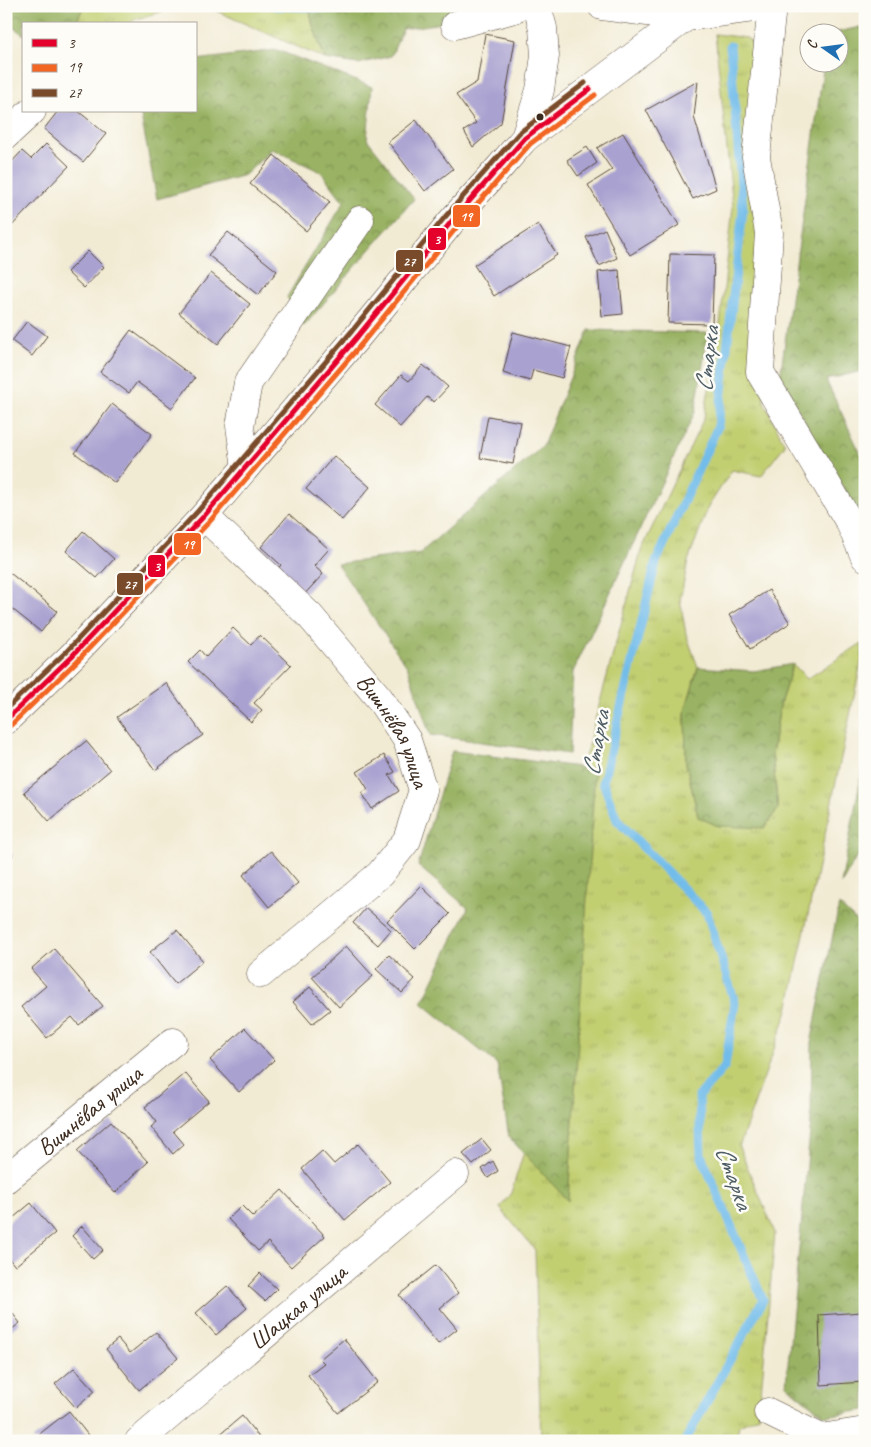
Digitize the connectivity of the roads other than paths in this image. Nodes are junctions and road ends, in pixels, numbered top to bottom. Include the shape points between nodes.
1 (519, 6) edge
2 (537, 6) edge
3 (602, 6) edge
4 (771, 6) edge
5 (686, 17) junction
6 (455, 25) dead end
7 (31, 112) edge
8 (6, 135) edge
9 (525, 138) junction
10 (360, 220) dead end
11 (246, 467) junction
12 (204, 516) junction
13 (865, 557) edge
14 (6, 720) edge
15 (260, 974) dead end
16 (173, 1042) dead end
17 (455, 1174) dead end
18 (6, 1179) edge
19 (768, 1412) dead end
20 (865, 1431) edge
21 (821, 1439) edge
22 (139, 1441) edge

1 - 6 street
2 - 9 street via 545,56 540,90
3 - 5 street
4 - 5 street
4 - 13 street via 756,157 769,233 760,372 850,523
5 - 9 street
7 - 8 street
9 - 11 street via 450,222
10 - 11 street via 248,382 240,426
11 - 12 street
12 - 14 street via 72,656
12 - 15 street, Вишнёвая улица via 310,616 379,698 407,740 424,790 408,840 380,874
16 - 18 street, Вишнёвая улица
17 - 22 street, Шацкая улица
19 - 21 street
20 - 21 street

